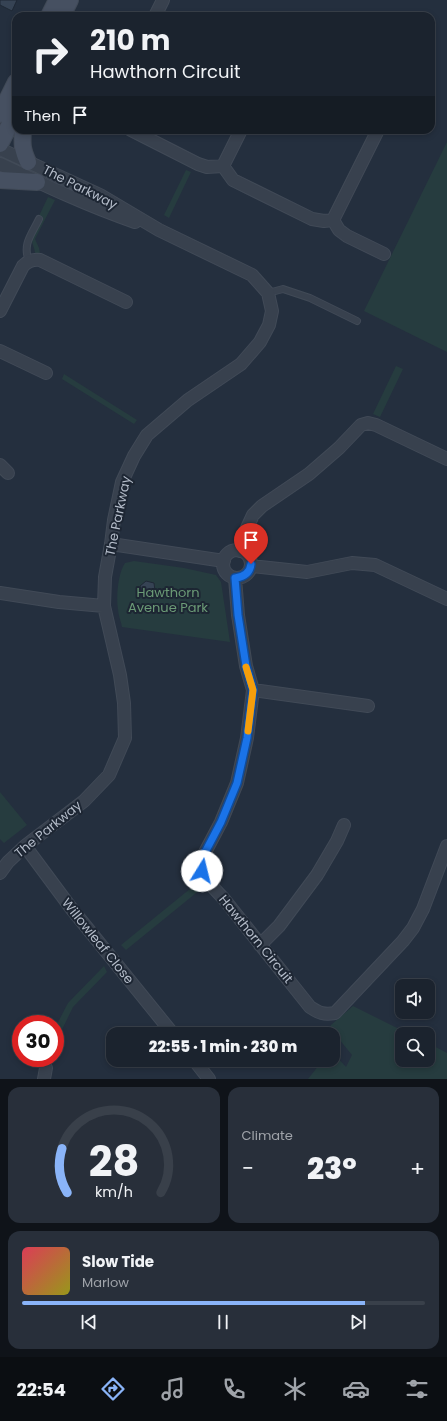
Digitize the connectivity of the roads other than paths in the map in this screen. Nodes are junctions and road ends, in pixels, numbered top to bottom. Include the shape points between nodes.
1 (57, 0) edge
2 (70, 0) edge
3 (162, 0) edge
4 (51, 12) edge
5 (64, 12) edge
6 (156, 12) edge
7 (12, 90) edge
8 (0, 113) edge
9 (12, 120) edge
10 (23, 134) edge
11 (139, 134) edge
12 (239, 134) edge
13 (376, 134) edge
14 (0, 144) edge
15 (0, 149) edge
16 (28, 162) junction
17 (0, 164) edge
18 (223, 166) junction
19 (0, 180) edge
20 (37, 182) junction
21 (39, 219) dead end
22 (333, 220) junction
23 (159, 230) junction
24 (384, 254) dead end
25 (29, 261) junction
26 (268, 293) junction
27 (126, 302) dead end
28 (0, 310) edge
29 (357, 321) dead end
30 (0, 351) edge
31 (46, 373) dead end
32 (447, 459) edge
33 (111, 544) junction
34 (240, 551) junction
35 (224, 561) junction
36 (251, 566) junction
37 (235, 578) junction
38 (0, 593) edge
39 (447, 599) edge
40 (104, 606) junction
41 (253, 690) junction
42 (368, 706) dead end
43 (344, 825) dead end
44 (25, 846) junction
45 (447, 846) edge
46 (0, 873) edge
47 (260, 945) junction
48 (167, 1027) edge
49 (200, 1067) edge
50 (209, 1079) edge

1 - 4 main road
2 - 5 main road
3 - 6 street
7 - 8 main road
9 - 14 main road
10 - 16 main road via 23,152
11 - 18 street via 198,164 207,167
12 - 18 street
13 - 22 street
15 - 16 street, The Parkway
16 - 23 street, The Parkway via 100,195
17 - 20 street, The Parkway
18 - 22 street via 233,180 312,219
19 - 20 main road
20 - 23 street, The Parkway via 104,212
21 - 25 lane via 27,243 26,253
22 - 24 street via 339,230 347,236
23 - 26 street, The Parkway via 252,275
25 - 27 street via 40,260
25 - 28 street via 23,266
26 - 29 lane via 283,289 310,298
26 - 33 street, The Parkway via 272,311 269,325 260,342 241,364 188,400 148,435 134,456 122,482
30 - 31 street
32 - 34 street via 376,425 360,425 339,448 309,474 253,515 242,539
33 - 35 street
33 - 40 street, The Parkway via 105,577
34 - 35 street via 230,552
34 - 36 street via 248,556
35 - 37 street via 226,572
36 - 37 street via 246,575
36 - 39 street via 307,572 338,565 375,564
37 - 41 street, Hawthorn Circuit via 246,666
38 - 40 street
40 - 44 street, The Parkway via 120,676 125,738 109,775 84,801
41 - 42 street
41 - 47 street, Hawthorn Circuit via 237,783 221,822 201,860 202,871 208,882
43 - 47 street via 317,875 279,926
44 - 46 street, The Parkway
44 - 48 street, Willowleaf Close via 71,908
45 - 47 street, Hawthorn Circuit via 413,928 335,1013 320,1014 310,1008
49 - 50 street

